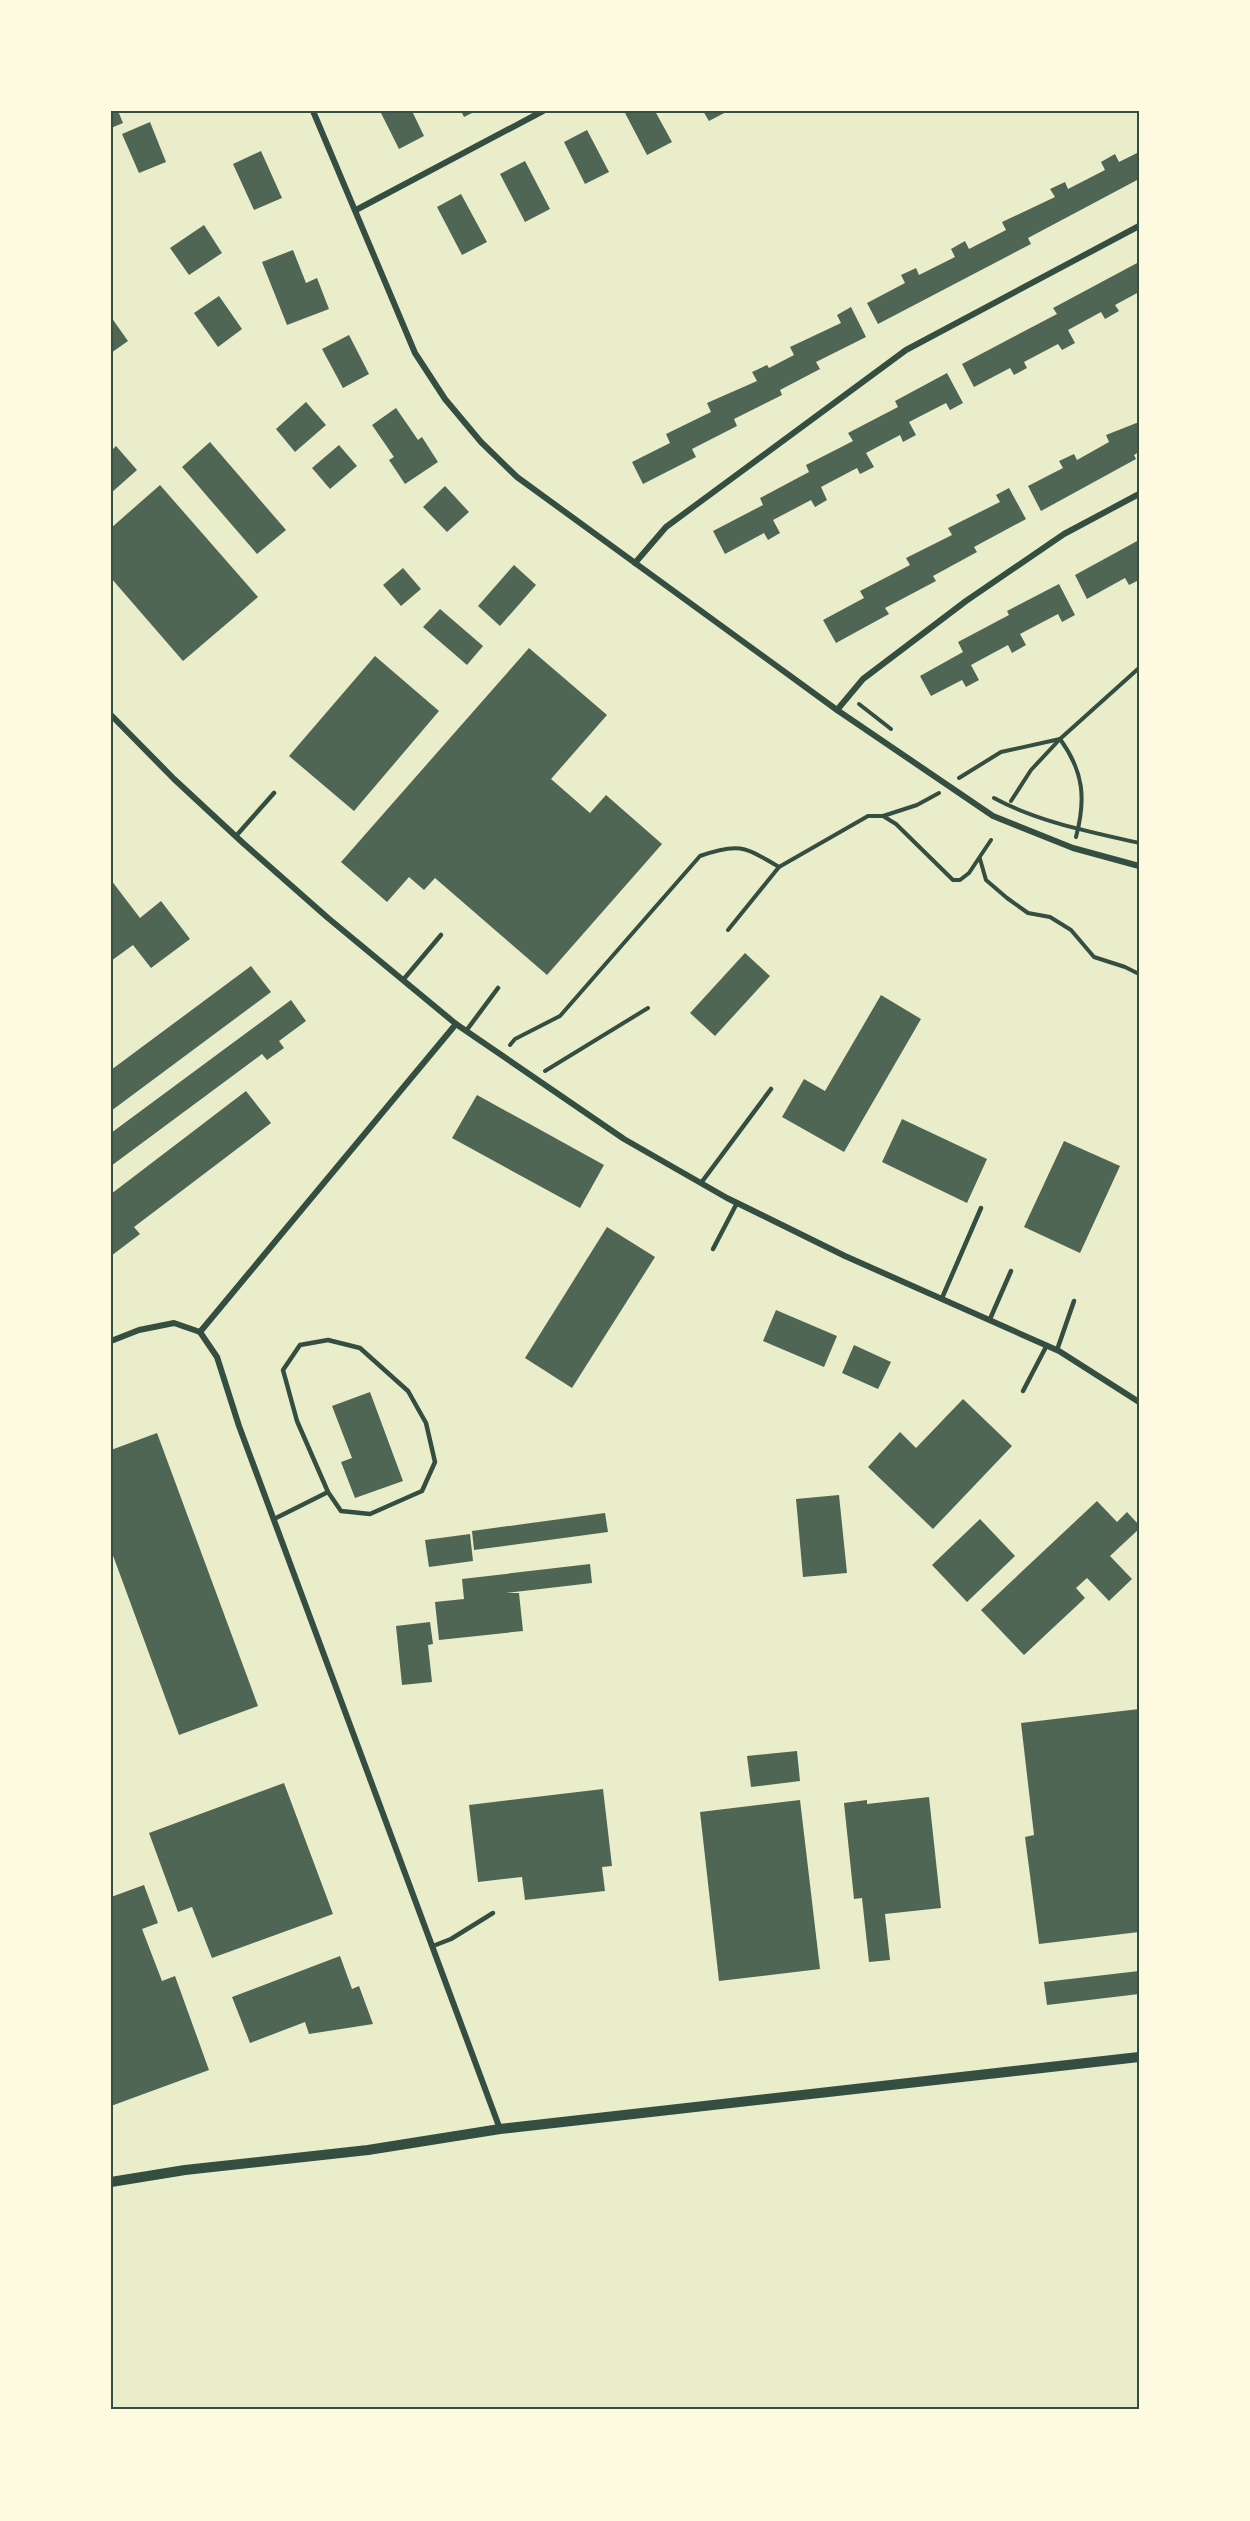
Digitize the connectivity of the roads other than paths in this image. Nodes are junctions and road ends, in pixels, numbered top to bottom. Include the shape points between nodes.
1 (313, 111) edge
2 (543, 111) edge
3 (356, 210) junction
4 (1139, 226) edge
5 (1139, 494) edge
6 (635, 563) junction
7 (837, 710) junction
8 (111, 715) edge
9 (274, 793) dead end
10 (236, 836) junction
11 (1139, 867) edge
12 (441, 935) dead end
13 (403, 980) junction
14 (498, 988) dead end
15 (456, 1024) junction
16 (466, 1031) junction
17 (771, 1089) dead end
18 (701, 1183) junction
19 (737, 1203) junction
20 (981, 1208) dead end
21 (713, 1249) dead end
22 (1011, 1271) dead end
23 (942, 1298) junction
24 (1074, 1301) dead end
25 (990, 1319) junction
26 (200, 1332) junction
27 (111, 1341) edge
28 (1047, 1345) junction
29 (1057, 1350) junction
30 (1023, 1392) dead end
31 (1138, 1400) edge
32 (328, 1492) junction
33 (274, 1519) junction
34 (493, 1913) dead end
35 (433, 1946) junction
36 (1139, 2057) edge
37 (500, 2129) junction
38 (111, 2182) edge

1 - 3 street
2 - 3 street
3 - 6 street via 394,309 415,353 445,399 517,477
4 - 6 street via 906,350 666,527
5 - 7 street via 1064,534 966,601 863,679
6 - 7 street
7 - 11 street via 993,816 1073,848
8 - 10 street
9 - 10 lane
10 - 13 street
12 - 13 lane
13 - 15 street
14 - 16 lane
15 - 16 street
15 - 26 street
16 - 18 street via 624,1139
17 - 18 lane
18 - 19 street
19 - 21 lane
19 - 23 street
20 - 23 lane
22 - 25 lane
23 - 25 street
24 - 29 lane
25 - 28 street
26 - 27 street via 174,1323
26 - 33 street via 216,1357
28 - 29 street
28 - 30 lane
29 - 31 street
32 - 32 lane via 297,1421 283,1370 300,1345 328,1340 360,1348 408,1391 426,1424 435,1462 422,1491 370,1514 341,1511
32 - 33 lane
33 - 35 street
34 - 35 lane
35 - 37 street
36 - 37 street
37 - 38 street

